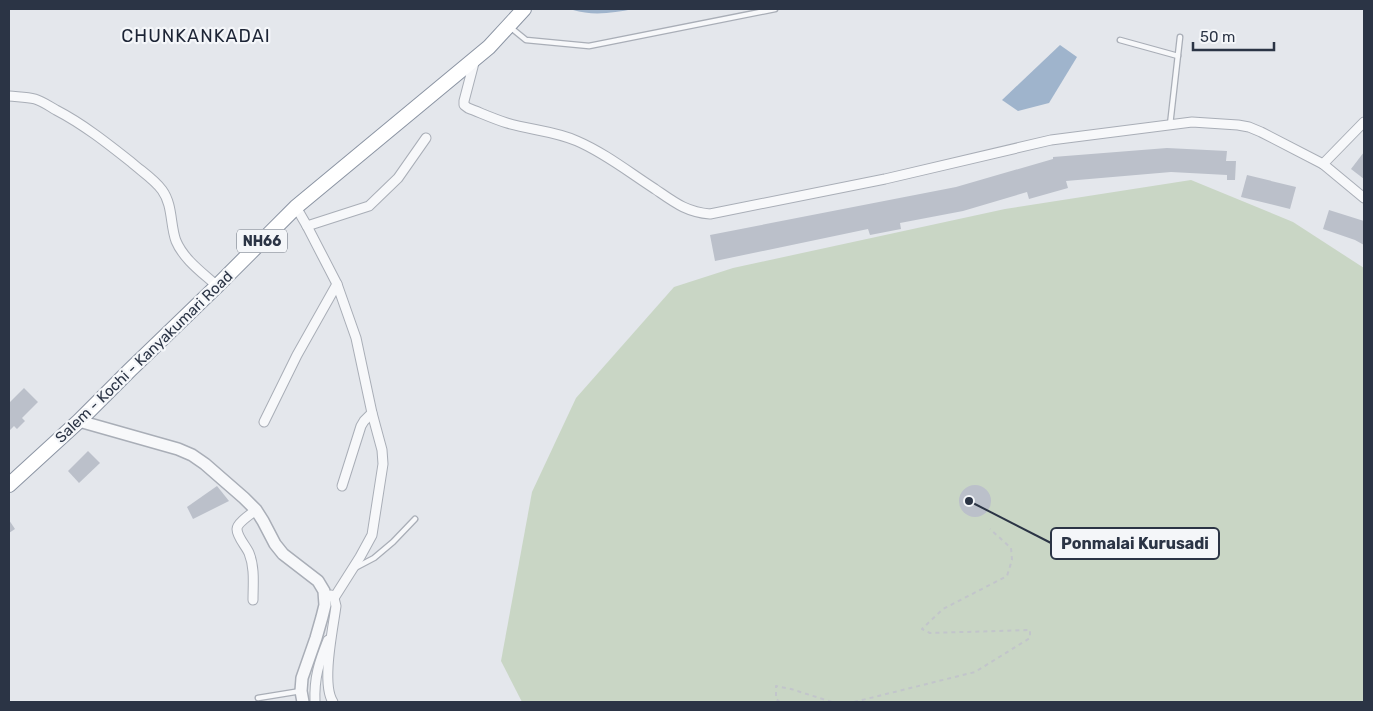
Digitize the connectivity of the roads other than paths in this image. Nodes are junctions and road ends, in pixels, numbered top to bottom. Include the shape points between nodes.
1 (523, 9) edge
2 (775, 9) edge
3 (509, 26) junction
4 (1180, 37) dead end
5 (1120, 40) dead end
6 (1178, 56) junction
7 (476, 58) junction
8 (9, 96) edge
9 (1364, 122) edge
10 (1170, 125) junction
11 (426, 138) dead end
12 (1323, 164) junction
13 (1364, 198) edge
14 (296, 207) junction
15 (307, 226) junction
16 (337, 284) junction
17 (217, 286) junction
18 (372, 413) junction
19 (79, 422) junction
20 (264, 422) dead end
21 (9, 485) edge
22 (342, 486) dead end
23 (256, 510) junction
24 (415, 518) dead end
25 (352, 570) junction
26 (329, 595) junction
27 (253, 600) dead end
28 (334, 623) junction
29 (302, 697) edge
30 (258, 698) dead end
31 (315, 702) edge
32 (333, 702) edge

1 - 3 highway, Salem - Kochi - Kanyakumari Road / NH66
2 - 3 lane via 589,46 526,40
3 - 7 highway, Salem - Kochi - Kanyakumari Road / NH66
4 - 6 lane
5 - 6 lane
6 - 10 lane
7 - 10 street via 464,101 468,108 508,123 576,140 676,203 698,213 710,214 885,179 1051,140
7 - 14 highway, Salem - Kochi - Kanyakumari Road / NH66
8 - 17 street via 37,100 74,119 146,175 162,190 168,201 180,249
9 - 12 street
10 - 12 street via 1192,122 1249,127
11 - 15 street via 398,178 369,206
12 - 13 street
14 - 15 street
14 - 17 highway, Salem - Kochi - Kanyakumari Road / NH66
15 - 16 street
16 - 18 street via 356,338
16 - 20 street
17 - 19 highway, Salem - Kochi - Kanyakumari Road / NH66
18 - 22 street via 361,426
18 - 25 street via 383,464 372,535
19 - 21 highway, Salem - Kochi - Kanyakumari Road / NH66
19 - 23 street via 192,455
23 - 26 street via 283,554 318,581
23 - 27 street via 237,528 250,554
24 - 25 lane via 374,558
25 - 26 street
26 - 28 street via 336,606
26 - 29 street via 302,678
28 - 31 street via 316,675
28 - 32 street via 328,666
29 - 30 lane

